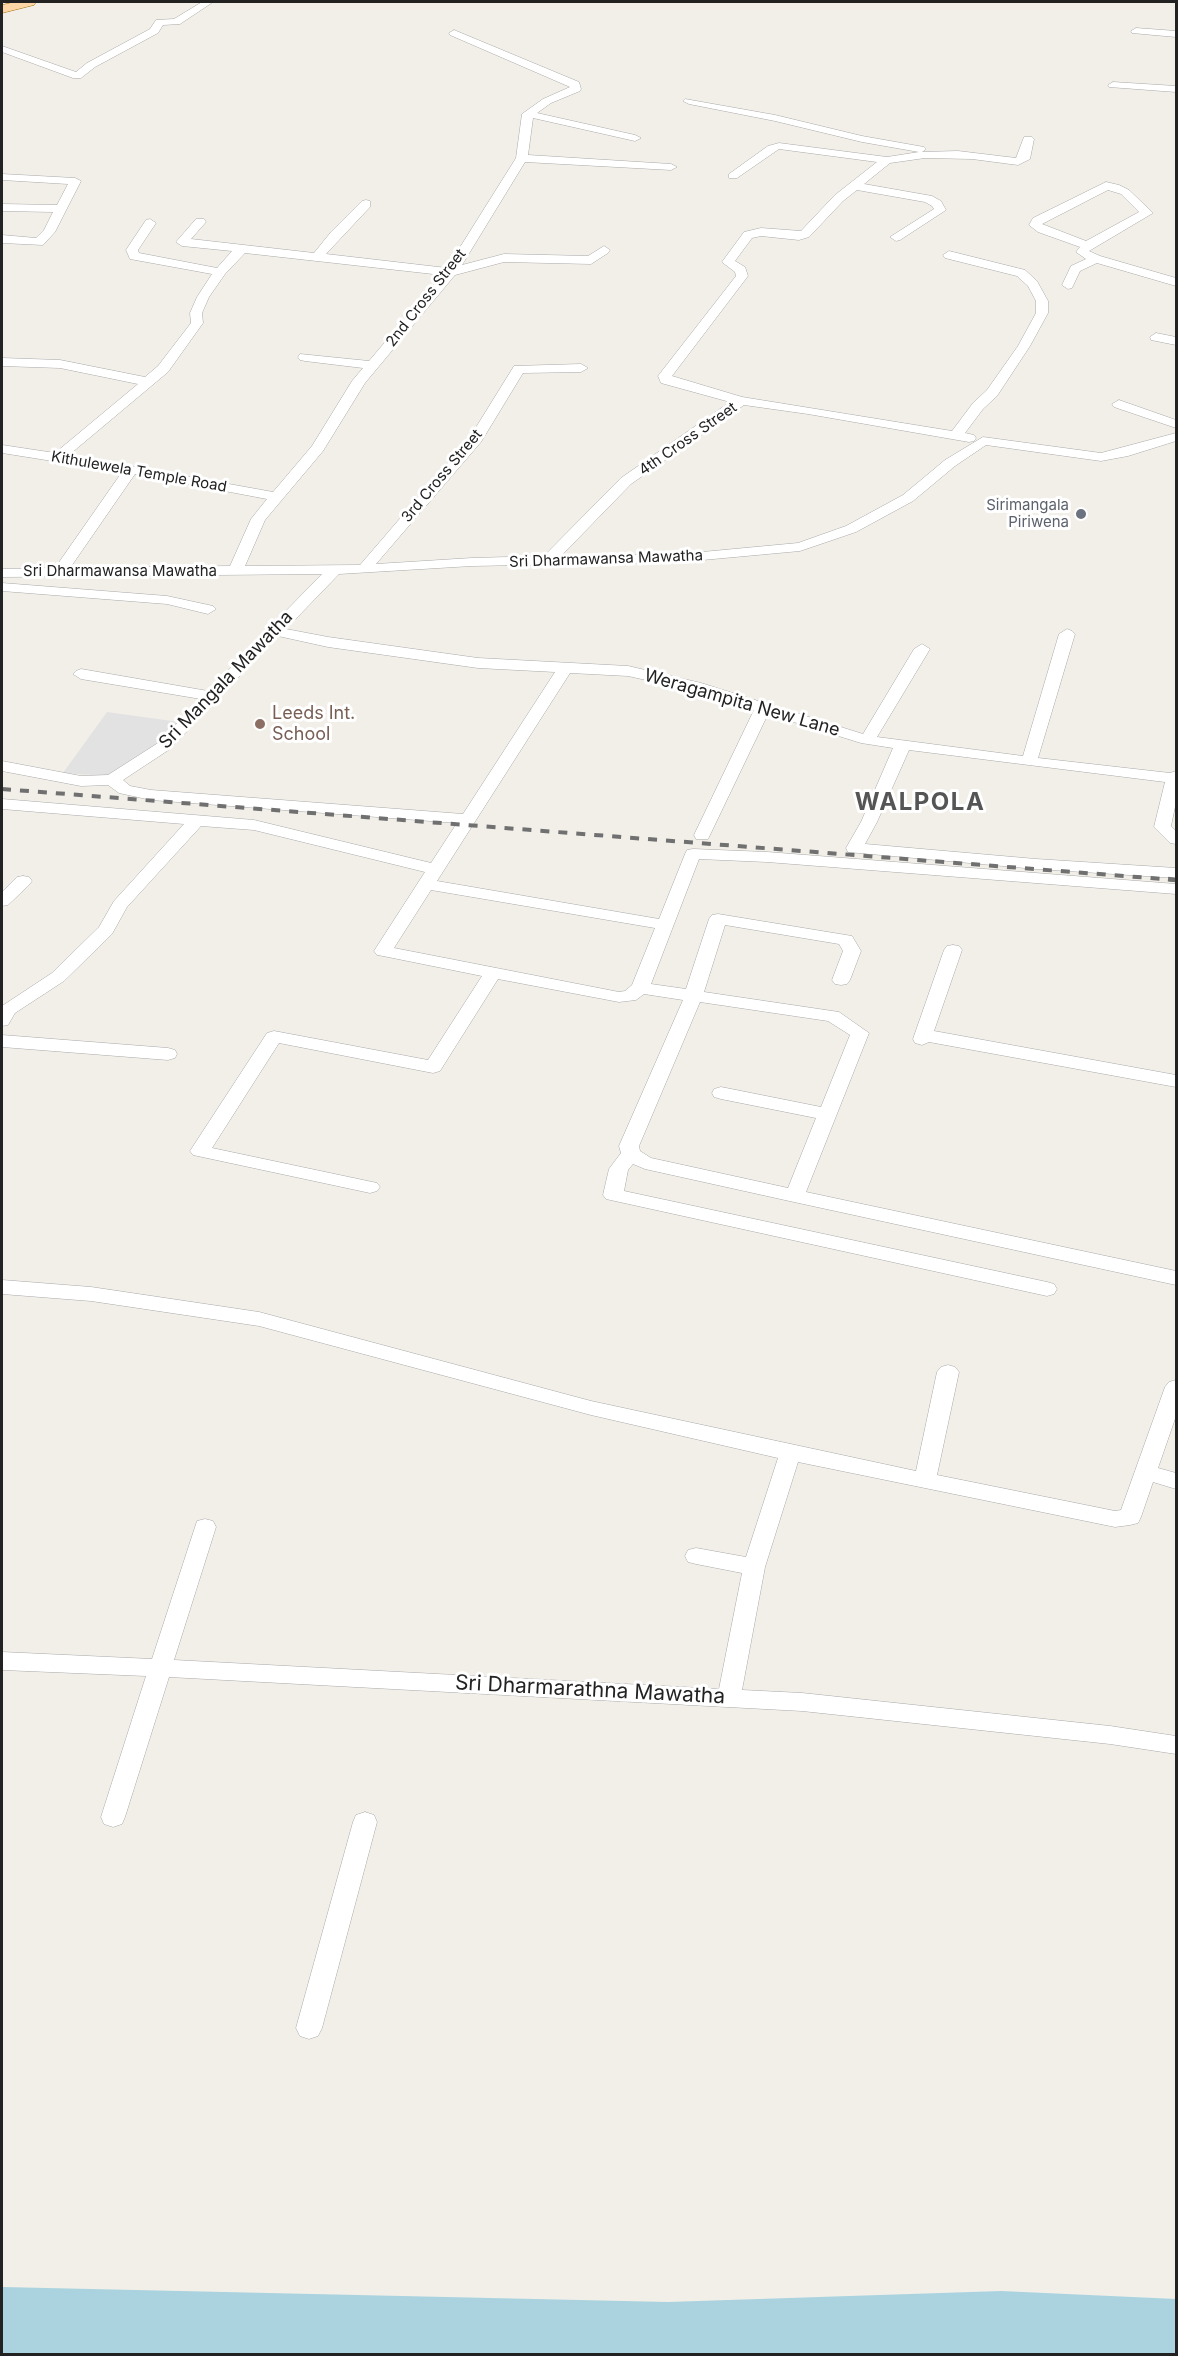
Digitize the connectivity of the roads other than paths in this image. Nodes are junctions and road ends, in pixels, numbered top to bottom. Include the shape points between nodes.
1 (6, 2) edge
2 (29, 2) edge
3 (208, 2) edge
4 (2, 3) edge
5 (2, 9) edge
6 (1136, 31) dead end
7 (454, 33) dead end
8 (1176, 34) edge
9 (2, 49) edge
10 (1113, 85) dead end
11 (1176, 89) edge
12 (689, 101) dead end
13 (528, 114) junction
14 (635, 138) dead end
15 (1028, 139) dead end
16 (971, 156) junction
17 (522, 158) junction
18 (887, 160) junction
19 (671, 166) dead end
20 (733, 176) dead end
21 (2, 177) edge
22 (855, 186) junction
23 (366, 204) dead end
24 (2, 207) edge
25 (60, 209) junction
26 (200, 222) dead end
27 (150, 224) dead end
28 (896, 237) dead end
29 (2, 239) edge
30 (1087, 245) junction
31 (243, 248) junction
32 (604, 250) dead end
33 (949, 255) dead end
34 (318, 256) junction
35 (1096, 259) junction
36 (1131, 269) junction
37 (220, 272) junction
38 (451, 272) junction
39 (1176, 282) edge
40 (1124, 284) dead end
41 (1068, 285) dead end
42 (1156, 337) dead end
43 (1176, 341) edge
44 (305, 357) dead end
45 (2, 362) edge
46 (373, 365) junction
47 (581, 368) dead end
48 (150, 382) junction
49 (741, 401) junction
50 (1119, 404) dead end
51 (1176, 424) edge
52 (957, 434) junction
53 (1176, 437) edge
54 (983, 441) junction
55 (2, 449) edge
56 (58, 457) junction
57 (131, 469) junction
58 (276, 497) junction
59 (548, 561) junction
60 (364, 568) junction
61 (335, 569) junction
62 (60, 571) junction
63 (235, 571) junction
64 (2, 573) edge
65 (2, 587) edge
66 (207, 609) dead end
67 (274, 632) junction
68 (1067, 634) dead end
69 (922, 649) dead end
70 (566, 667) junction
71 (81, 674) dead end
72 (210, 696) junction
73 (763, 708) junction
74 (867, 740) junction
75 (903, 745) junction
76 (1029, 762) junction
77 (2, 766) edge
78 (1175, 777) edge
79 (112, 780) junction
80 (2, 804) edge
81 (466, 819) junction
82 (197, 820) junction
83 (702, 835) dead end
84 (1176, 839) edge
85 (1176, 873) edge
86 (430, 877) junction
87 (23, 881) dead end
88 (1176, 889) edge
89 (2, 902) edge
90 (665, 925) junction
91 (953, 950) dead end
92 (493, 973) junction
93 (841, 980) dead end
94 (640, 988) junction
95 (694, 994) junction
96 (2, 1021) edge
97 (2, 1041) edge
98 (168, 1054) dead end
99 (1176, 1081) edge
100 (721, 1092) dead end
101 (827, 1114) junction
102 (631, 1154) junction
103 (370, 1186) dead end
104 (794, 1196) junction
105 (1176, 1278) edge
106 (2, 1287) edge
107 (1047, 1289) dead end
108 (948, 1372) dead end
109 (1176, 1387) edge
110 (790, 1453) junction
111 (1147, 1472) junction
112 (926, 1480) junction
113 (1176, 1481) edge
114 (204, 1527) dead end
115 (696, 1556) dead end
116 (754, 1567) junction
117 (2, 1661) edge
118 (161, 1668) junction
119 (729, 1698) junction
120 (1176, 1745) edge
121 (113, 1816) dead end
122 (365, 1822) dead end
123 (309, 2028) dead end

1 - 4 main road
2 - 5 main road
3 - 9 street via 176,22 160,22 154,31 77,76
6 - 8 street
7 - 13 street via 577,86
10 - 11 street
12 - 16 street via 862,139
13 - 14 street
13 - 17 street, 2nd Cross Street
15 - 16 street via 1024,159 1018,162
16 - 18 street via 925,155
17 - 19 street
17 - 38 street, 2nd Cross Street
18 - 20 street via 778,146
18 - 22 street, 4th Cross Street
21 - 25 street via 75,181
22 - 28 street via 937,204 940,210
22 - 49 street, 4th Cross Street via 805,234 748,235 728,262 741,270 742,276 665,376 666,380
23 - 34 street
24 - 25 street
25 - 29 street via 49,232 39,242
26 - 31 street via 182,242
27 - 37 street via 132,250 134,256
30 - 30 street via 1127,224 1147,213 1125,192 1106,186 1035,225
30 - 35 street via 1082,252
31 - 34 street
31 - 37 street
32 - 38 street via 591,260 504,258
33 - 52 street via 1021,273 1042,301 1042,313 1024,346 992,393
34 - 38 street
35 - 36 street
35 - 41 street via 1075,269
36 - 39 street
36 - 40 street
37 - 48 street via 203,297 196,313 197,323
38 - 46 street, 2nd Cross Street
42 - 43 street
44 - 46 street
45 - 48 street via 60,364
46 - 58 street, 2nd Cross Street via 318,448
47 - 60 street, 3rd Cross Street via 519,369 476,439
48 - 56 street
49 - 52 street
49 - 59 street, 4th Cross Street via 626,481
50 - 51 street
52 - 54 street
53 - 54 street via 1101,457
54 - 59 street, Sri Dharmawansa Mawatha via 908,498 851,529 800,547 681,558
55 - 56 street, Kithulewela Temple Road
56 - 57 street, Kithulewela Temple Road
57 - 58 street, Kithulewela Temple Road
57 - 62 street
58 - 63 street, 2nd Cross Street via 258,519
59 - 60 street, Sri Dharmawansa Mawatha
60 - 61 street, Sri Dharmawansa Mawatha
61 - 63 street, Sri Dharmawansa Mawatha
61 - 67 street, Sri Mangala Mawatha
62 - 63 street, Sri Dharmawansa Mawatha
62 - 64 street, Sri Dharmawansa Mawatha
65 - 66 street via 167,600
67 - 70 street, Weragampita New Lane via 478,663
67 - 72 street, Sri Mangala Mawatha
68 - 76 street
69 - 74 street
70 - 73 street, Weragampita New Lane via 653,676
70 - 81 street
71 - 72 street
72 - 79 street, Sri Mangala Mawatha via 164,746
73 - 74 street, Weragampita New Lane
73 - 83 street
74 - 75 street, Weragampita New Lane
75 - 76 street, Weragampita New Lane
75 - 85 street via 854,848
76 - 78 street, Weragampita New Lane
77 - 79 street via 81,780
78 - 84 street via 1162,827
79 - 81 street via 125,790 151,795
80 - 82 street
81 - 86 street
82 - 86 street via 254,825
82 - 96 street via 120,905 106,930 58,977 8,1010
86 - 90 street
86 - 92 street via 383,951
87 - 89 street
88 - 90 street via 693,854
90 - 94 street
91 - 99 street via 923,1037
92 - 94 street via 619,997 630,996
92 - 103 street via 434,1067 274,1037 200,1151
93 - 95 street via 852,951 846,940 718,919
94 - 95 street
95 - 101 street via 833,1016 860,1033
95 - 102 street via 628,1146
97 - 98 street
100 - 101 street
101 - 104 street
102 - 104 street via 645,1163
102 - 107 street via 619,1170 612,1195
104 - 105 street
106 - 110 street via 91,1294 259,1319 591,1408
108 - 112 street
109 - 111 street
110 - 112 street
110 - 116 street
111 - 112 street via 1130,1517 1115,1519
111 - 113 street
114 - 118 street
115 - 116 street
116 - 119 street
117 - 118 street, Sri Dharmarathna Mawatha
118 - 119 street, Sri Dharmarathna Mawatha
118 - 121 street
119 - 120 street, Sri Dharmarathna Mawatha via 814,1703
122 - 123 street

